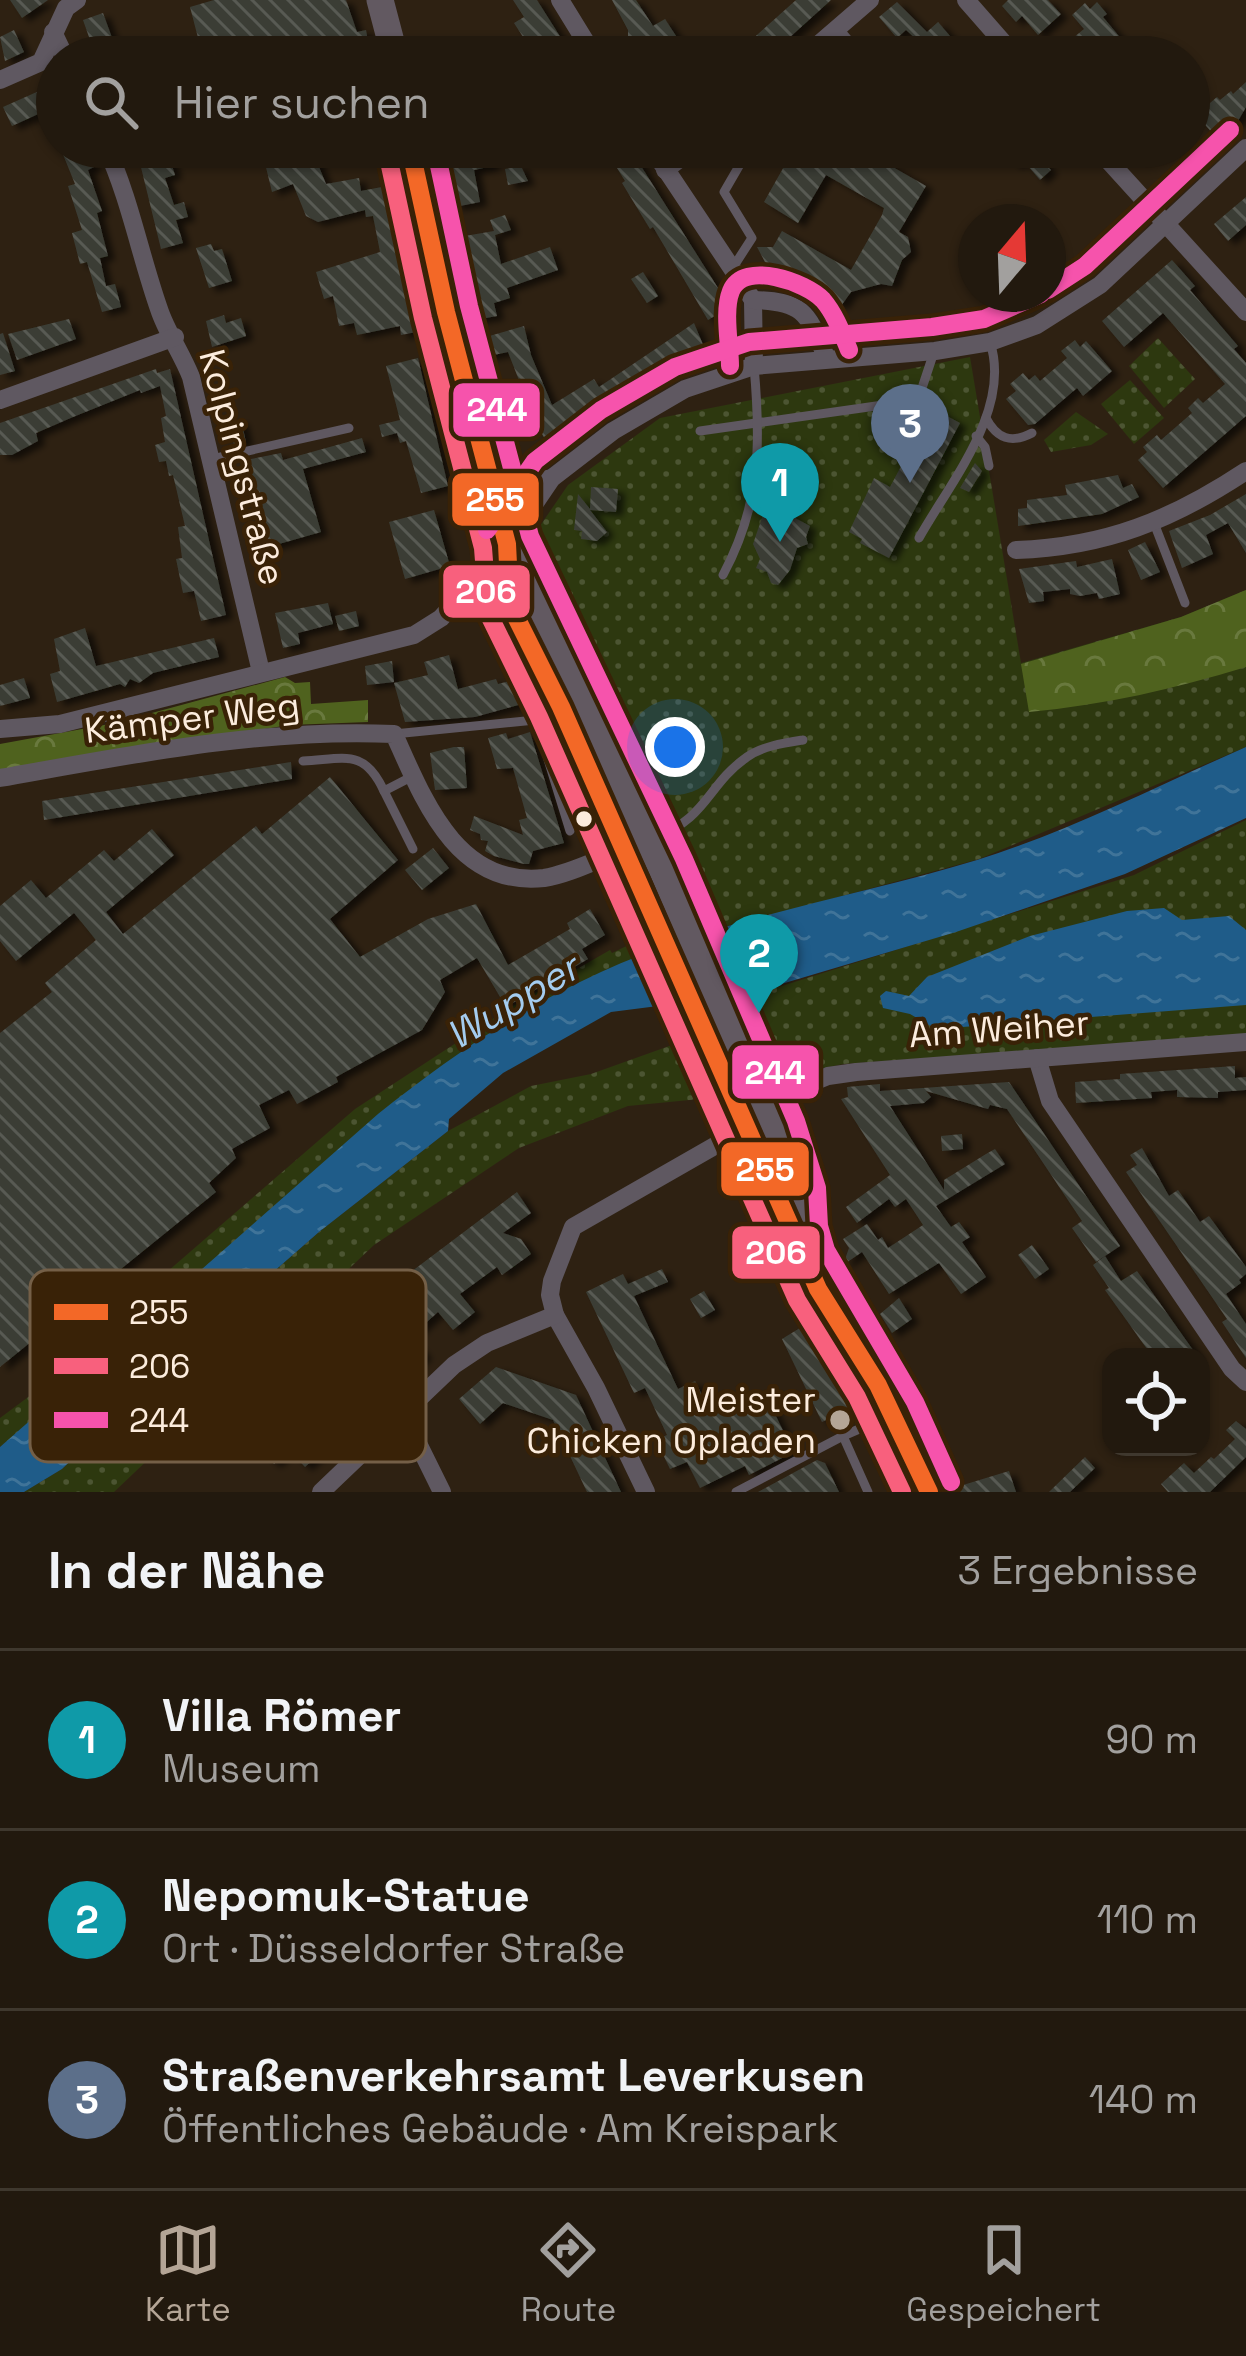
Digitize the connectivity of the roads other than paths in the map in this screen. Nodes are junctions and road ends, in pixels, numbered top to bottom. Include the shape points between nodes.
1 (77, 0) edge
2 (380, 0) edge
3 (560, 0) edge
4 (870, 0) edge
5 (966, 0) edge
6 (838, 28) junction
7 (53, 32) junction
8 (51, 36) edge
9 (55, 36) edge
10 (389, 36) edge
11 (582, 36) edge
12 (829, 36) edge
13 (845, 36) edge
14 (998, 36) edge
15 (36, 64) edge
16 (0, 80) edge
17 (1246, 148) edge
18 (116, 168) edge
19 (415, 168) edge
20 (668, 168) edge
21 (738, 168) edge
22 (1116, 168) edge
23 (665, 170) joint
24 (1166, 220) junction
25 (732, 269) junction
26 (753, 301) junction
27 (1246, 312) edge
28 (175, 337) junction
29 (990, 342) junction
30 (934, 351) junction
31 (827, 359) junction
32 (754, 366) junction
33 (0, 400) edge
34 (986, 418) junction
35 (759, 425) junction
36 (349, 428) dead end
37 (700, 431) dead end
38 (1032, 433) dead end
39 (976, 436) junction
40 (212, 459) junction
41 (486, 465) junction
42 (989, 466) dead end
43 (1246, 471) edge
44 (552, 478) junction
45 (1154, 523) junction
46 (919, 538) dead end
47 (507, 544) junction
48 (1016, 550) dead end
49 (724, 575) dead end
50 (1185, 603) dead end
51 (520, 668) dead end
52 (261, 672) junction
53 (535, 720) junction
54 (0, 729) edge
55 (394, 734) junction
56 (803, 740) dead end
57 (303, 761) dead end
58 (413, 776) junction
59 (0, 778) edge
60 (384, 791) junction
61 (570, 831) dead end
62 (636, 846) junction
63 (413, 849) dead end
64 (716, 1028) junction
65 (1246, 1042) edge
66 (1036, 1058) junction
67 (763, 1103) junction
68 (746, 1127) junction
69 (795, 1230) junction
70 (556, 1315) junction
71 (1246, 1382) edge
72 (426, 1393) edge
73 (894, 1414) junction
74 (843, 1436) junction
75 (426, 1460) edge
76 (353, 1462) edge
77 (321, 1492) edge
78 (442, 1492) edge
79 (646, 1492) edge
80 (736, 1492) edge
81 (868, 1492) edge
82 (928, 1492) edge

1 - 7 street
2 - 10 main road
3 - 11 street
4 - 6 street
5 - 14 street
6 - 12 street
6 - 13 lane
7 - 8 street
7 - 9 street
15 - 16 street
17 - 24 street
18 - 28 street, Kolpingstraße via 160,315
19 - 41 main road
20 - 23 street
21 - 25 lane via 724,191 752,238
22 - 24 street
23 - 25 street
24 - 27 street
24 - 29 street via 1072,305
25 - 26 street
26 - 31 street via 784,301 807,314
26 - 32 street
28 - 33 street
28 - 40 street, Kolpingstraße
29 - 30 street
29 - 34 lane via 998,374
30 - 31 street
30 - 35 lane via 918,400
31 - 32 street
32 - 35 lane
32 - 44 street via 686,389 613,430
34 - 38 lane via 1006,439
34 - 39 lane
35 - 37 lane
35 - 49 lane via 752,503
36 - 40 lane
39 - 42 lane
39 - 46 lane
40 - 52 street, Kolpingstraße
41 - 44 street via 520,484
41 - 47 main road
43 - 45 street
44 - 47 street
45 - 48 street via 1102,541
45 - 50 lane
47 - 52 street via 441,619 414,635
47 - 62 main road via 510,605
51 - 53 lane
52 - 54 street via 60,724
53 - 55 lane, Kämper Weg
53 - 61 lane
55 - 58 street
55 - 59 street, Kämper Weg via 244,740
56 - 62 lane via 749,755 681,827
57 - 60 lane via 363,761
58 - 60 lane
58 - 62 street via 452,844 486,867 540,878
60 - 63 lane
62 - 64 main road
64 - 67 main road
64 - 68 main road
65 - 66 street, Am Weiher
66 - 67 street, Am Weiher via 828,1076
66 - 71 street via 1050,1101
67 - 69 main road via 786,1163
68 - 69 main road
68 - 70 street via 573,1227 552,1281
69 - 73 main road via 818,1289
70 - 72 street via 487,1343
70 - 79 street
73 - 74 lane
73 - 82 main road
74 - 80 lane
74 - 81 lane
75 - 78 street
76 - 77 street

